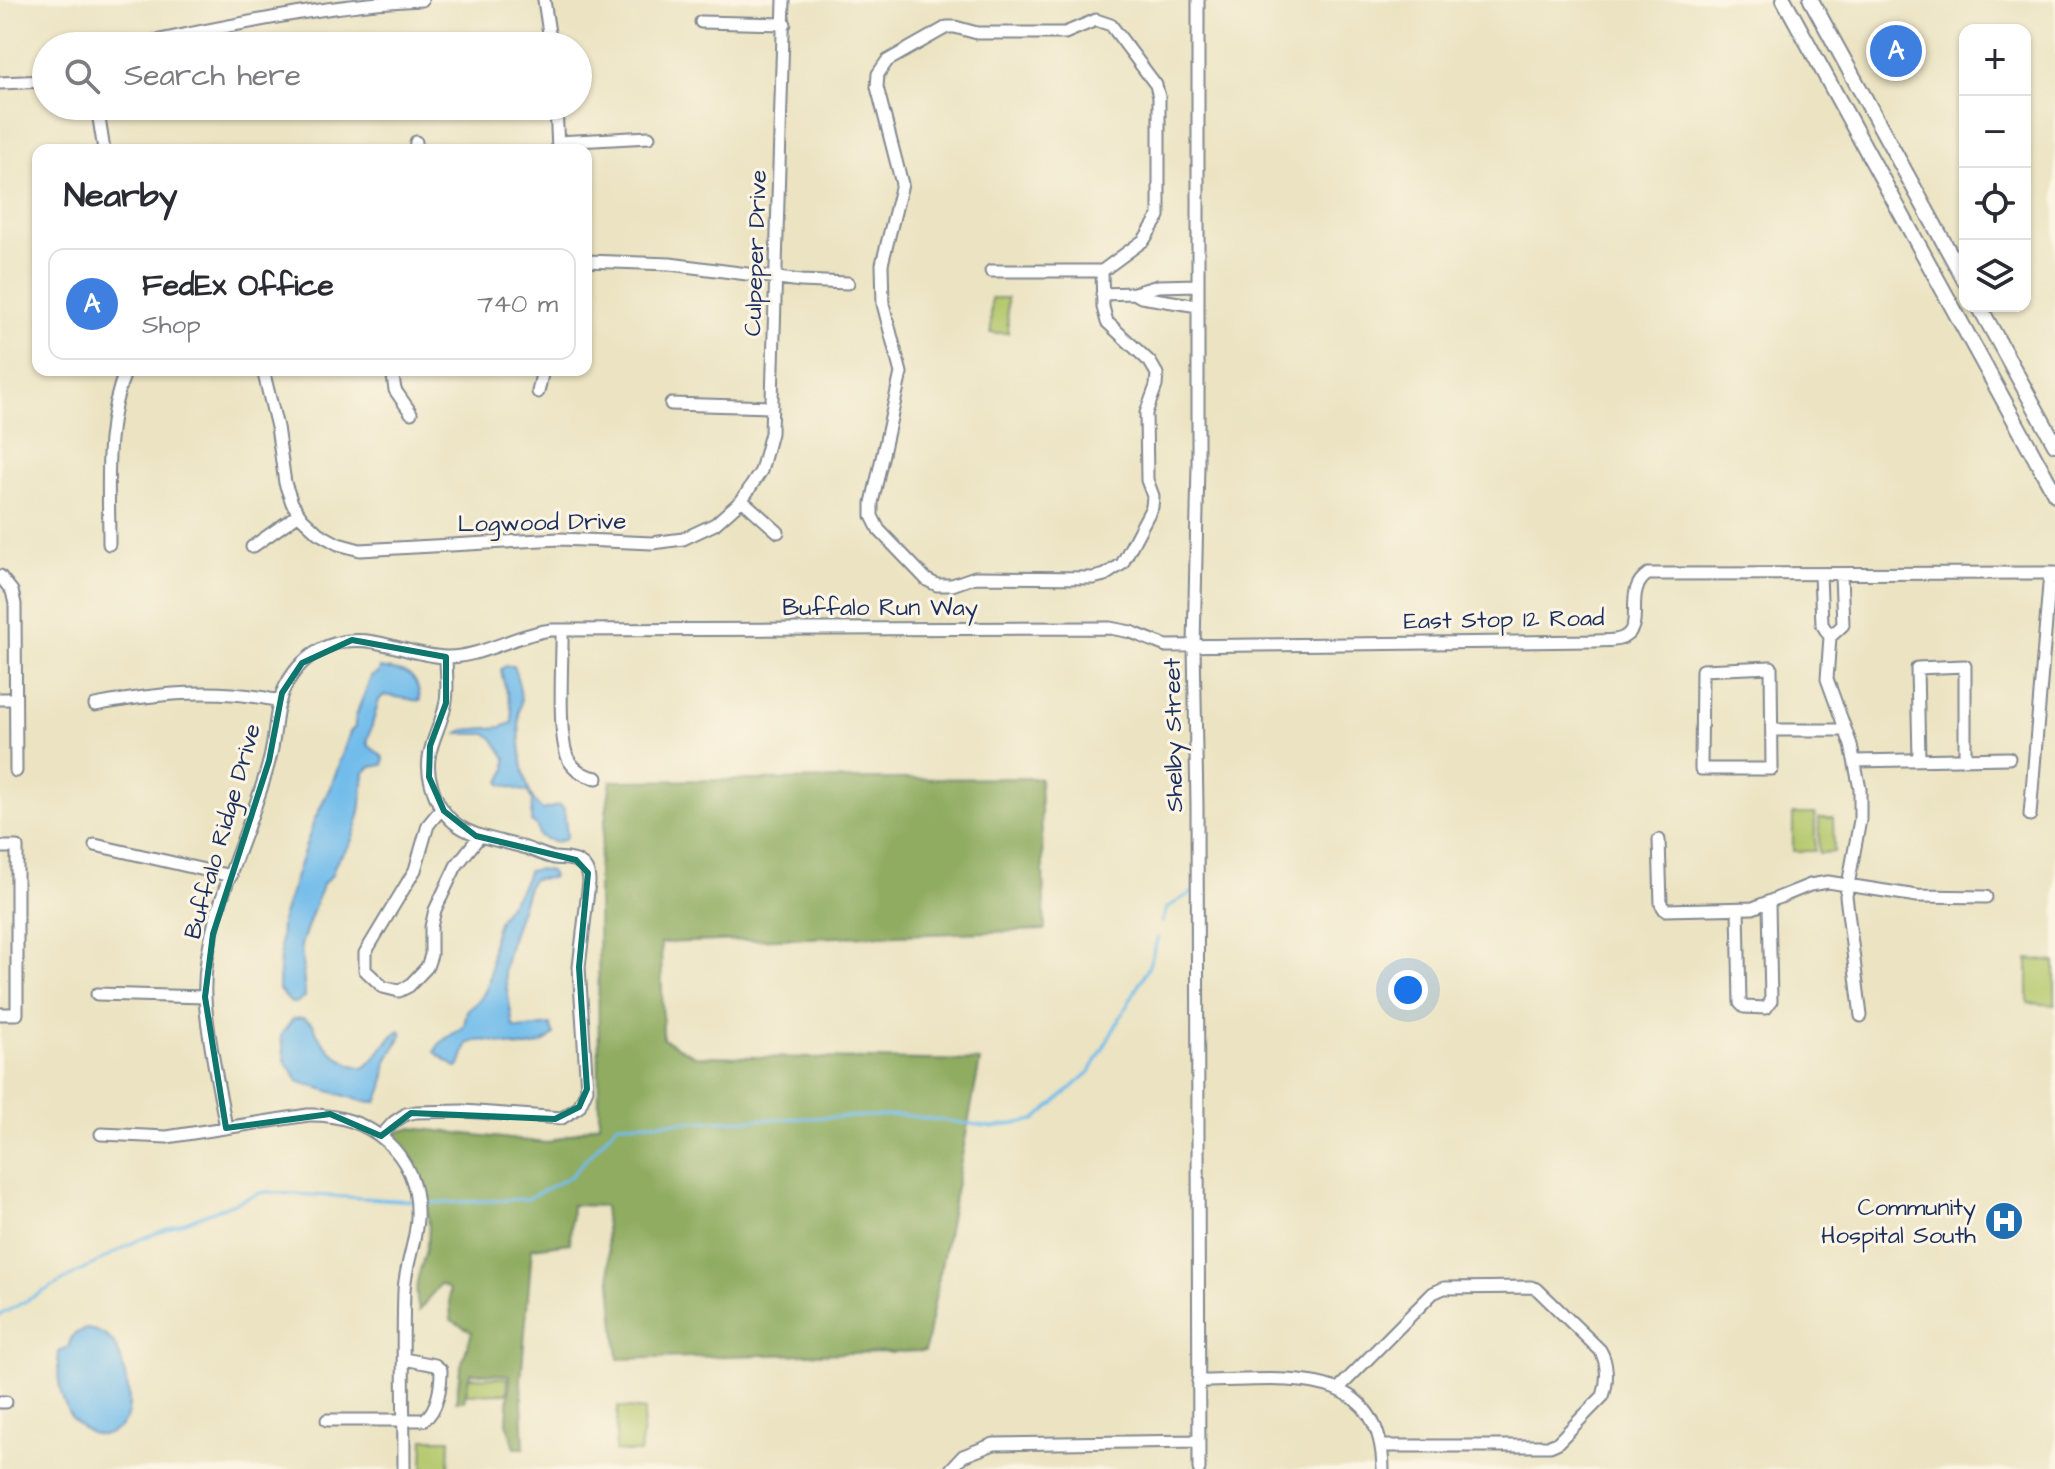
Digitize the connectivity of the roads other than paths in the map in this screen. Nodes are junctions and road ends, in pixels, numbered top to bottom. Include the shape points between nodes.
1 (422, 0) edge
2 (544, 0) edge
3 (784, 0) edge
4 (1198, 0) edge
5 (1784, 0) edge
6 (1811, 0) edge
7 (701, 22) dead end
8 (785, 24) junction
9 (201, 32) edge
10 (549, 32) edge
11 (32, 82) edge
12 (0, 83) edge
13 (99, 120) edge
14 (557, 120) edge
15 (649, 137) dead end
16 (103, 144) edge
17 (558, 144) edge
18 (578, 144) edge
19 (592, 261) edge
20 (1959, 270) edge
21 (991, 271) dead end
22 (1102, 271) junction
23 (776, 278) junction
24 (848, 283) dead end
25 (1198, 285) junction
26 (1134, 293) junction
27 (1102, 294) junction
28 (1198, 306) junction
29 (1982, 312) edge
30 (124, 376) edge
31 (264, 376) edge
32 (393, 376) edge
33 (542, 376) edge
34 (538, 392) dead end
35 (671, 404) dead end
36 (772, 407) junction
37 (411, 413) dead end
38 (2055, 444) edge
39 (2055, 494) edge
40 (742, 500) junction
41 (299, 514) junction
42 (778, 532) dead end
43 (109, 544) dead end
44 (252, 547) dead end
45 (2052, 573) edge
46 (1820, 574) junction
47 (1841, 574) junction
48 (0, 576) edge
49 (562, 630) junction
50 (1830, 637) junction
51 (1194, 646) junction
52 (2049, 656) edge
53 (446, 657) junction
54 (0, 699) edge
55 (15, 699) junction
56 (280, 701) junction
57 (95, 705) dead end
58 (1772, 730) junction
59 (1845, 730) junction
60 (1965, 758) junction
61 (2009, 758) dead end
62 (1919, 759) junction
63 (1855, 761) junction
64 (16, 771) dead end
65 (597, 778) dead end
66 (442, 808) junction
67 (2030, 815) dead end
68 (479, 837) junction
69 (1659, 840) dead end
70 (95, 845) dead end
71 (0, 847) edge
72 (231, 876) junction
73 (1847, 886) junction
74 (1986, 897) dead end
75 (1769, 903) junction
76 (1738, 909) junction
77 (97, 994) dead end
78 (205, 997) junction
79 (0, 1014) edge
80 (1861, 1016) dead end
81 (226, 1128) junction
82 (101, 1134) dead end
83 (381, 1136) junction
84 (404, 1359) junction
85 (1198, 1381) junction
86 (1338, 1389) junction
87 (327, 1420) dead end
88 (404, 1420) junction
89 (1199, 1441) junction
90 (1381, 1446) junction
91 (404, 1469) edge
92 (951, 1469) edge
93 (1199, 1469) edge
94 (1383, 1469) edge

1 - 9 street via 314,10
2 - 10 street
3 - 8 street, Culpeper Drive
4 - 25 street, Shelby Street
5 - 39 main road
6 - 20 main road
7 - 8 street
8 - 23 street, Culpeper Drive
11 - 12 street
13 - 16 street
14 - 17 street
15 - 18 street
19 - 23 street via 670,264
21 - 22 street
22 - 27 street
22 - 27 street via 1144,240 1160,212 1159,97 1111,25 1094,21 1065,33 977,33 950,27 887,61 877,87 902,184 882,261 883,304 901,376 872,516 927,580 941,586 975,577 1093,578 1117,569 1132,545 1153,504 1147,480 1146,413 1157,377 1152,364 1107,322
23 - 24 street
23 - 36 street, Culpeper Drive
25 - 26 street
25 - 28 street, Shelby Street
26 - 27 street
26 - 28 street
28 - 51 street, Shelby Street
29 - 38 main road
30 - 43 street via 110,429
31 - 41 street via 285,483
32 - 37 street via 395,390
33 - 34 street
35 - 36 street
36 - 40 street, Culpeper Drive via 766,458
40 - 41 street, Logwood Drive via 707,528 661,543 560,539 373,551 332,541
40 - 42 street
41 - 44 street
45 - 47 street, East Stop 12 Road
45 - 52 street
46 - 47 street, East Stop 12 Road
46 - 50 street via 1822,624
46 - 51 street, East Stop 12 Road via 1648,574 1635,586 1634,621 1623,639
47 - 50 street via 1843,625
48 - 55 street via 15,604
49 - 51 street, Buffalo Run Way via 1110,628 1166,646
49 - 53 street, Buffalo Run Way via 535,632
49 - 65 street via 565,748 576,768
50 - 59 street via 1827,679
51 - 85 street, Shelby Street
52 - 67 street
53 - 56 street, Buffalo Ridge Drive via 361,640 339,642 308,658 293,673
53 - 66 street via 446,703 428,759 430,782
54 - 55 street
55 - 64 street
56 - 57 street via 240,693 179,693
56 - 72 street, Buffalo Ridge Drive via 269,761
58 - 58 street via 1771,667 1702,670 1701,769 1772,769
58 - 59 street
59 - 63 street
60 - 61 street
60 - 62 street
60 - 62 street via 1965,666 1917,668
62 - 63 street
63 - 73 street via 1860,815
66 - 68 street
66 - 68 street via 428,825 415,870 364,956 367,972 390,990 409,986 428,965 435,910 456,866
68 - 83 street via 576,860 587,871 579,967 587,1085 579,1107 564,1117 416,1112 394,1122
69 - 76 street via 1663,909
70 - 72 street
71 - 79 street via 17,847 17,1014
72 - 78 street, Buffalo Ridge Drive via 213,934
73 - 74 street via 1917,896
73 - 75 street via 1810,885
73 - 80 street
75 - 76 street
75 - 76 street via 1771,1001 1766,1008 1740,1003
77 - 78 street
78 - 81 street, Buffalo Ridge Drive
81 - 82 street via 167,1137
81 - 83 street via 330,1114
83 - 84 street via 406,1167 417,1204 404,1284
84 - 88 street
84 - 88 street via 435,1365 441,1372 432,1414 424,1420
85 - 86 street via 1315,1381
85 - 89 street, Shelby Street
86 - 90 street via 1365,1410
86 - 90 street via 1437,1290 1531,1287 1602,1353 1604,1394 1550,1446
87 - 88 street
88 - 91 street
89 - 92 street via 994,1444 963,1456
89 - 93 street, Shelby Street
90 - 94 street

